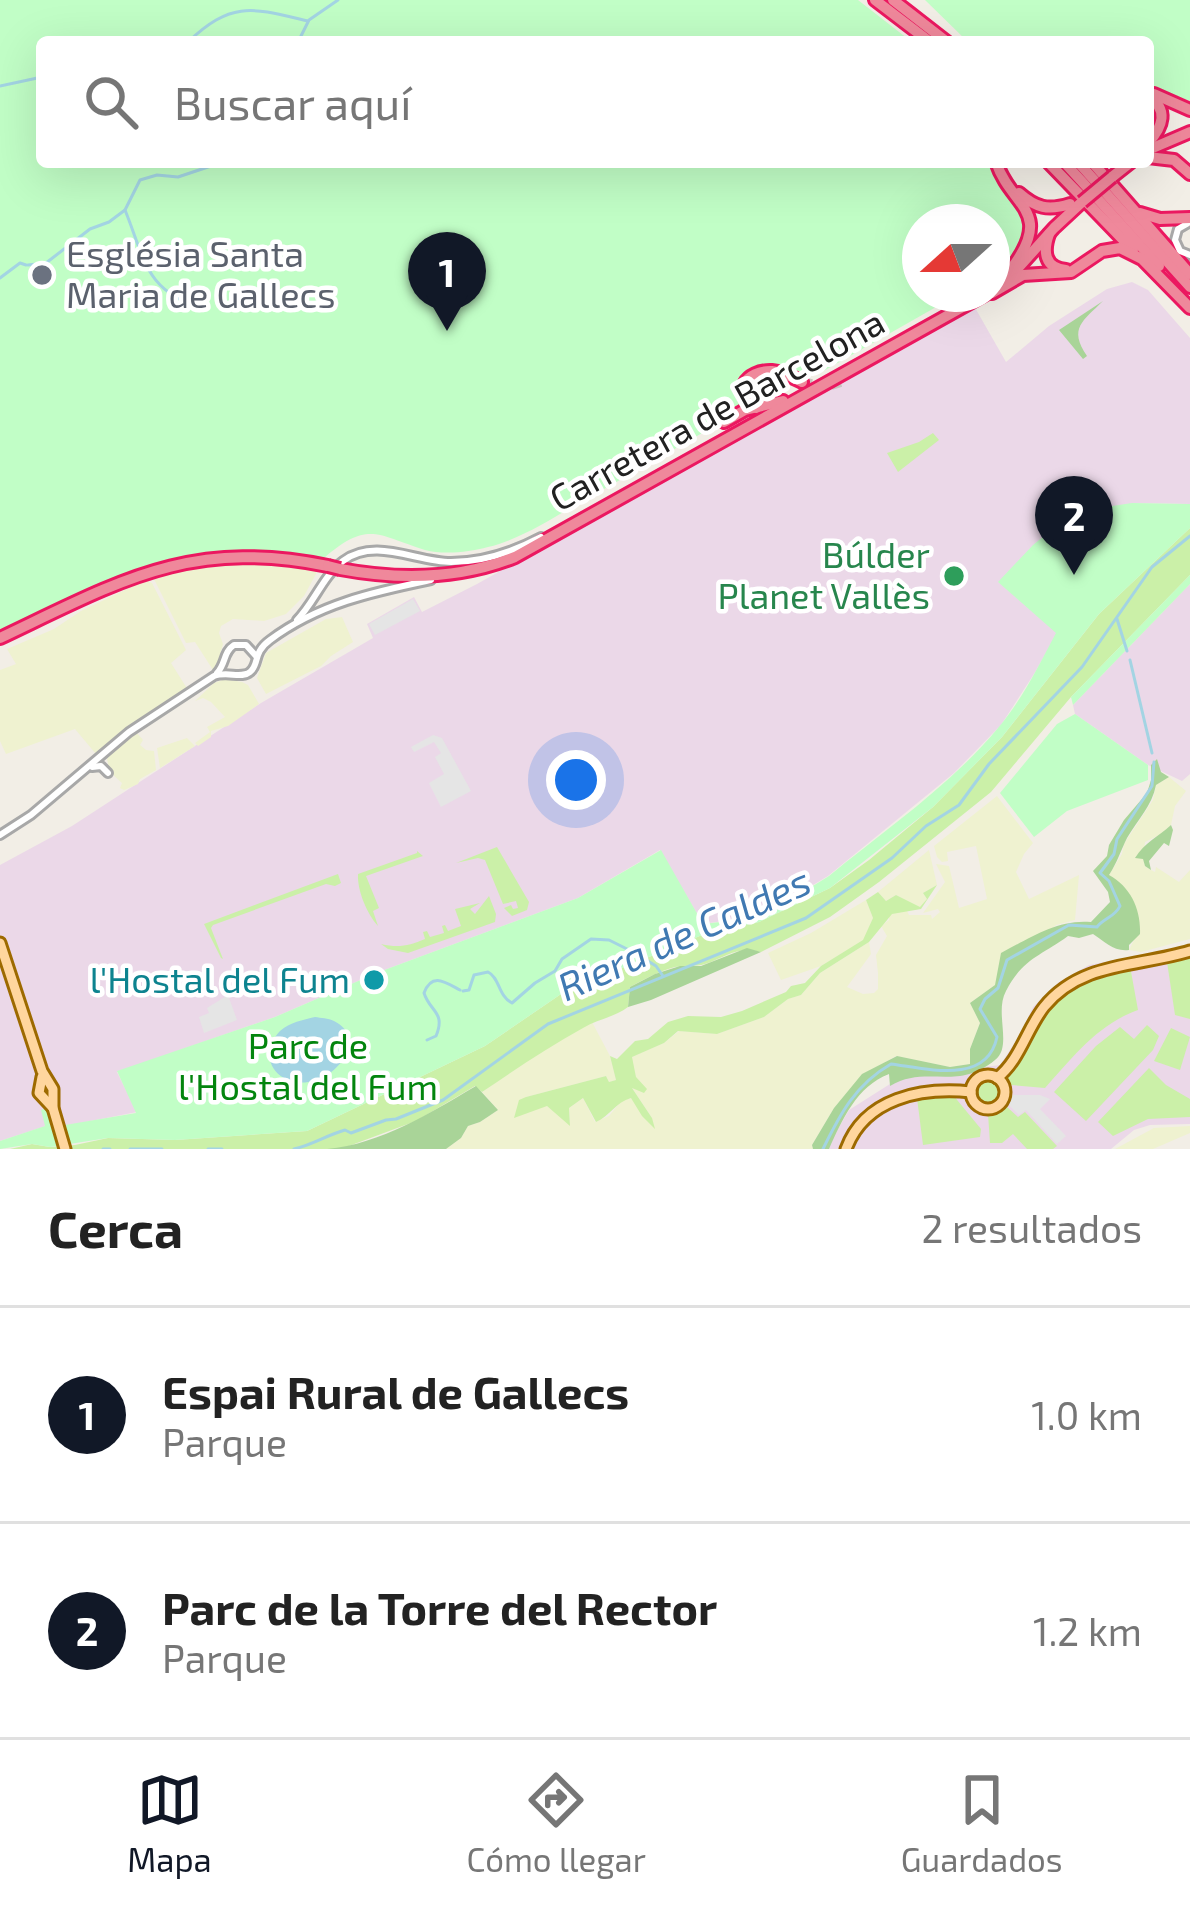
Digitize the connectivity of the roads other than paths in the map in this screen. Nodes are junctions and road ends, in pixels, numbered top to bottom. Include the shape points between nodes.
1 (875, 0) edge
2 (893, 0) edge
3 (922, 36) edge
4 (939, 36) edge
5 (1154, 96) edge
6 (1154, 100) edge
7 (1190, 110) edge
8 (1190, 129) edge
9 (1154, 139) edge
10 (1154, 146) edge
11 (1154, 152) edge
12 (1168, 158) junction
13 (1188, 158) edge
14 (1000, 168) edge
15 (1001, 168) edge
16 (1053, 168) edge
17 (1069, 168) edge
18 (1083, 168) edge
19 (1101, 168) edge
20 (1121, 168) edge
21 (1190, 174) edge
22 (1109, 176) junction
23 (1081, 203) junction
24 (1136, 211) junction
25 (1190, 220) edge
26 (1048, 234) junction
27 (1163, 242) junction
28 (1128, 248) junction
29 (1190, 259) edge
30 (1014, 266) junction
31 (1010, 270) edge
32 (1190, 274) edge
33 (1010, 276) edge
34 (1010, 281) edge
35 (1190, 287) edge
36 (1188, 304) edge
37 (943, 312) edge
38 (955, 312) edge
39 (925, 335) dead end
40 (844, 381) tunnel mouth
41 (802, 382) tunnel mouth
42 (828, 382) junction
43 (783, 401) junction
44 (756, 408) junction
45 (774, 419) dead end
46 (724, 422) dead end
47 (551, 532) junction
48 (478, 569) junction
49 (285, 630) junction
50 (0, 637) edge
51 (264, 644) junction
52 (249, 646) junction
53 (256, 656) junction
54 (225, 660) junction
55 (232, 673) junction
56 (214, 676) junction
57 (108, 750) junction
58 (84, 771) junction
59 (2, 834) edge
60 (0, 946) edge
61 (1190, 951) edge
62 (997, 1078) junction
63 (970, 1092) junction
64 (65, 1149) edge
65 (846, 1149) edge

1 - 3 highway
2 - 4 highway
5 - 7 highway
6 - 9 highway via 1162,117
8 - 10 highway
11 - 12 highway
12 - 13 street
12 - 21 highway
14 - 30 highway via 1029,218
15 - 23 highway via 1033,204
16 - 23 highway
17 - 36 highway
18 - 35 highway
19 - 22 highway
20 - 22 highway, Carretera de Barcelona
22 - 23 highway, Carretera de Barcelona, bridge
22 - 24 highway
23 - 26 highway, Carretera de Barcelona
23 - 26 highway via 1103,226 1093,253 1062,270 1050,264
23 - 28 highway
23 - 30 highway, Carretera de Barcelona
24 - 25 highway
24 - 27 highway
25 - 29 street via 1175,240
26 - 33 highway, Carretera de Barcelona
27 - 29 highway
27 - 32 highway
28 - 34 highway via 1107,250 1067,274
28 - 36 highway
30 - 31 highway, Carretera de Barcelona
37 - 43 highway, Carretera de Barcelona
38 - 42 highway, Carretera de Barcelona
39 - 40 highway
41 - 44 highway via 772,371 752,375 742,392
42 - 45 highway
42 - 48 highway, Carretera de Barcelona via 548,540
43 - 44 highway
43 - 47 highway, Carretera de Barcelona
44 - 46 highway
47 - 48 highway, Carretera de Barcelona
47 - 49 street via 474,560 359,553 338,565
48 - 49 street via 358,596
48 - 50 highway, Carretera de Barcelona via 401,577 279,558 178,563
49 - 51 street
51 - 52 street
51 - 53 street
52 - 53 street
52 - 54 street via 234,645
53 - 55 street via 249,673
54 - 55 street
54 - 56 street
55 - 56 street
56 - 57 street
57 - 58 street
57 - 58 street via 108,773 101,766
58 - 59 street
60 - 64 main road
61 - 62 main road via 1071,983 1042,1009
62 - 63 main road via 978,1078
62 - 63 main road via 1005,1094 998,1106 978,1107
63 - 65 main road via 886,1102

